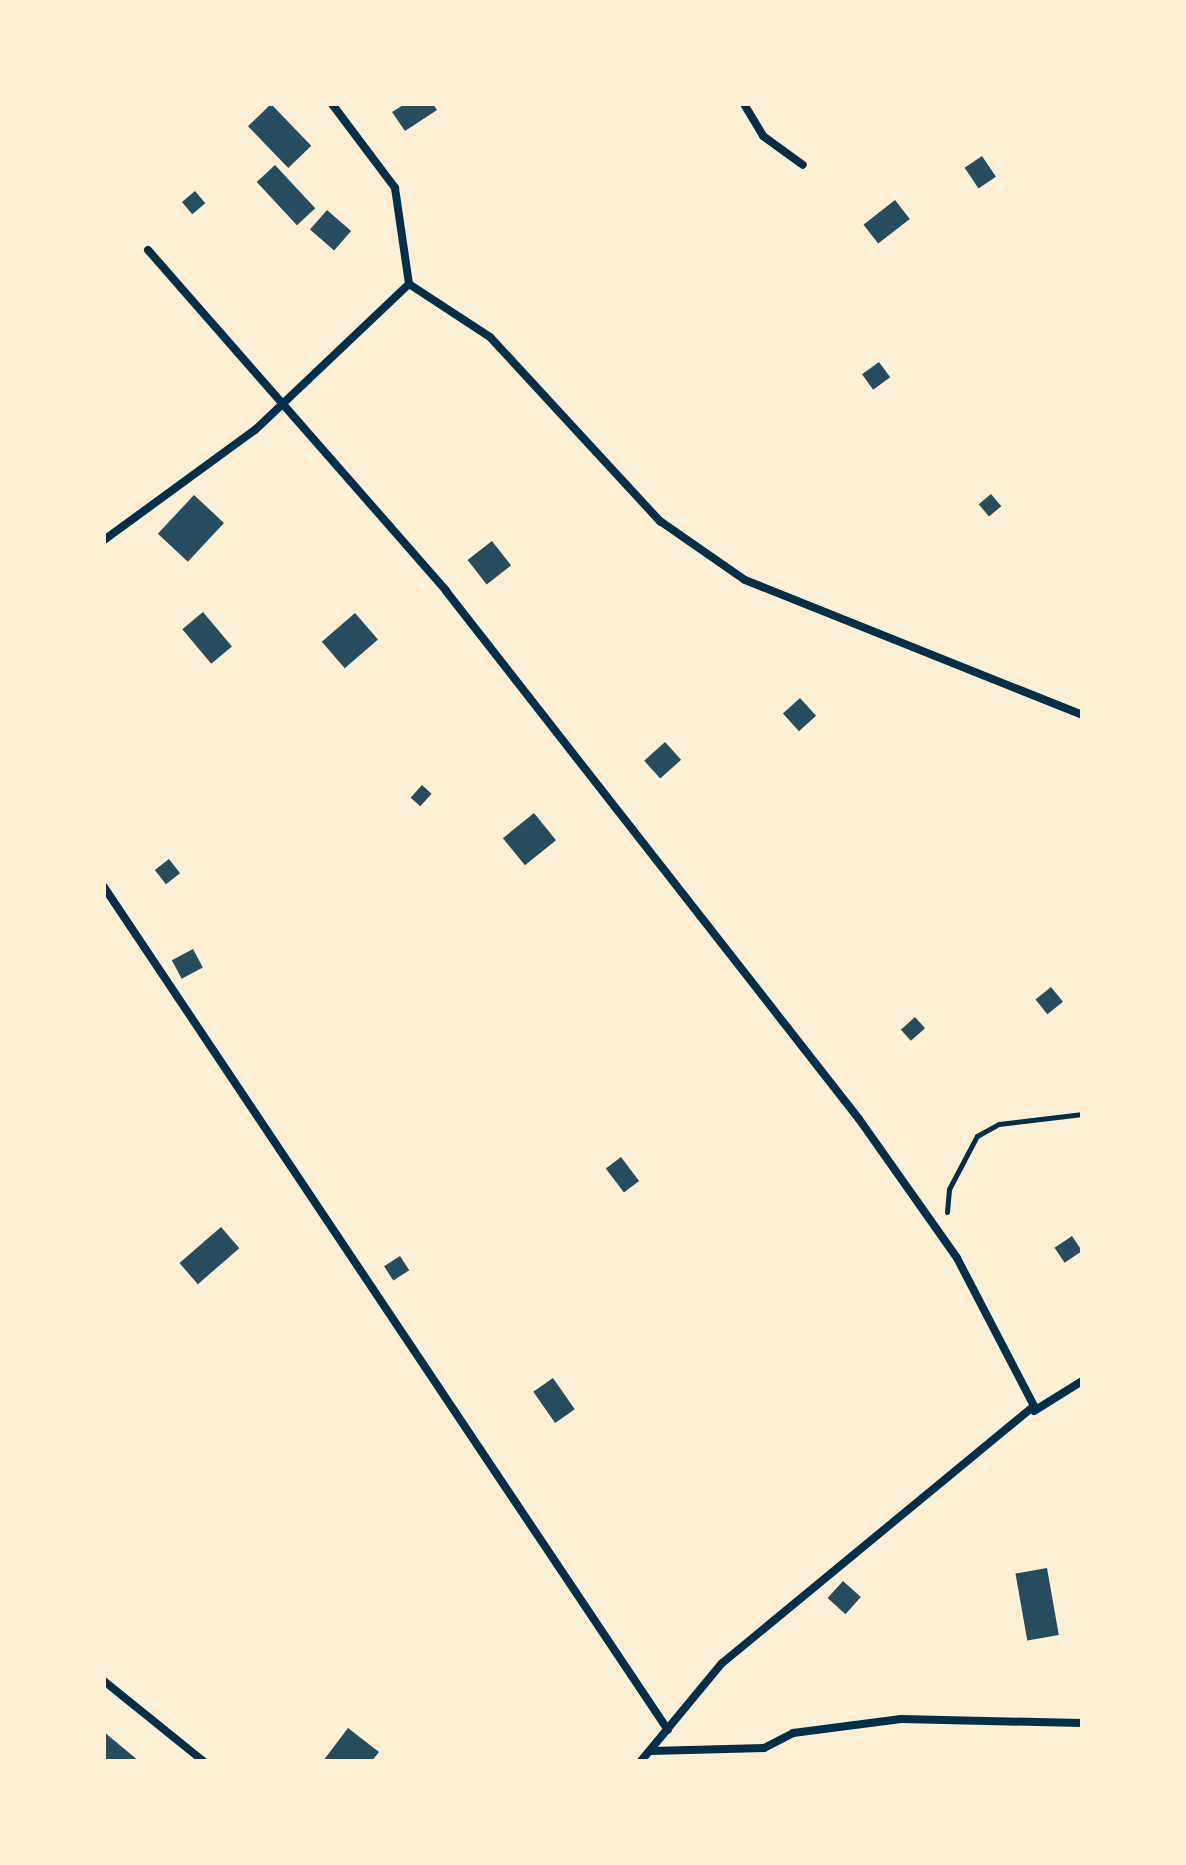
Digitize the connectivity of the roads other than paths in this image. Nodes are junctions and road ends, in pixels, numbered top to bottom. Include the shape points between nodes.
1 (332, 104) edge
2 (744, 104) edge
3 (803, 165) dead end
4 (148, 250) dead end
5 (409, 284) junction
6 (285, 402) junction
7 (104, 540) edge
8 (1082, 715) edge
9 (104, 887) edge
10 (1082, 1381) edge
11 (1034, 1411) junction
12 (104, 1681) edge
13 (1082, 1723) edge
14 (668, 1730) junction
15 (650, 1751) junction
16 (203, 1761) edge
17 (641, 1761) edge

1 - 5 street via 395,188
2 - 3 street via 763,136
4 - 6 street
5 - 6 street
5 - 8 street via 490,337 660,521 745,580
6 - 7 street
6 - 11 street via 446,591 859,1119 945,1241
9 - 14 street
10 - 11 street
11 - 14 street via 811,1583 722,1663
12 - 16 street
13 - 15 street via 901,1719 793,1733 764,1748
14 - 15 street
15 - 17 street

